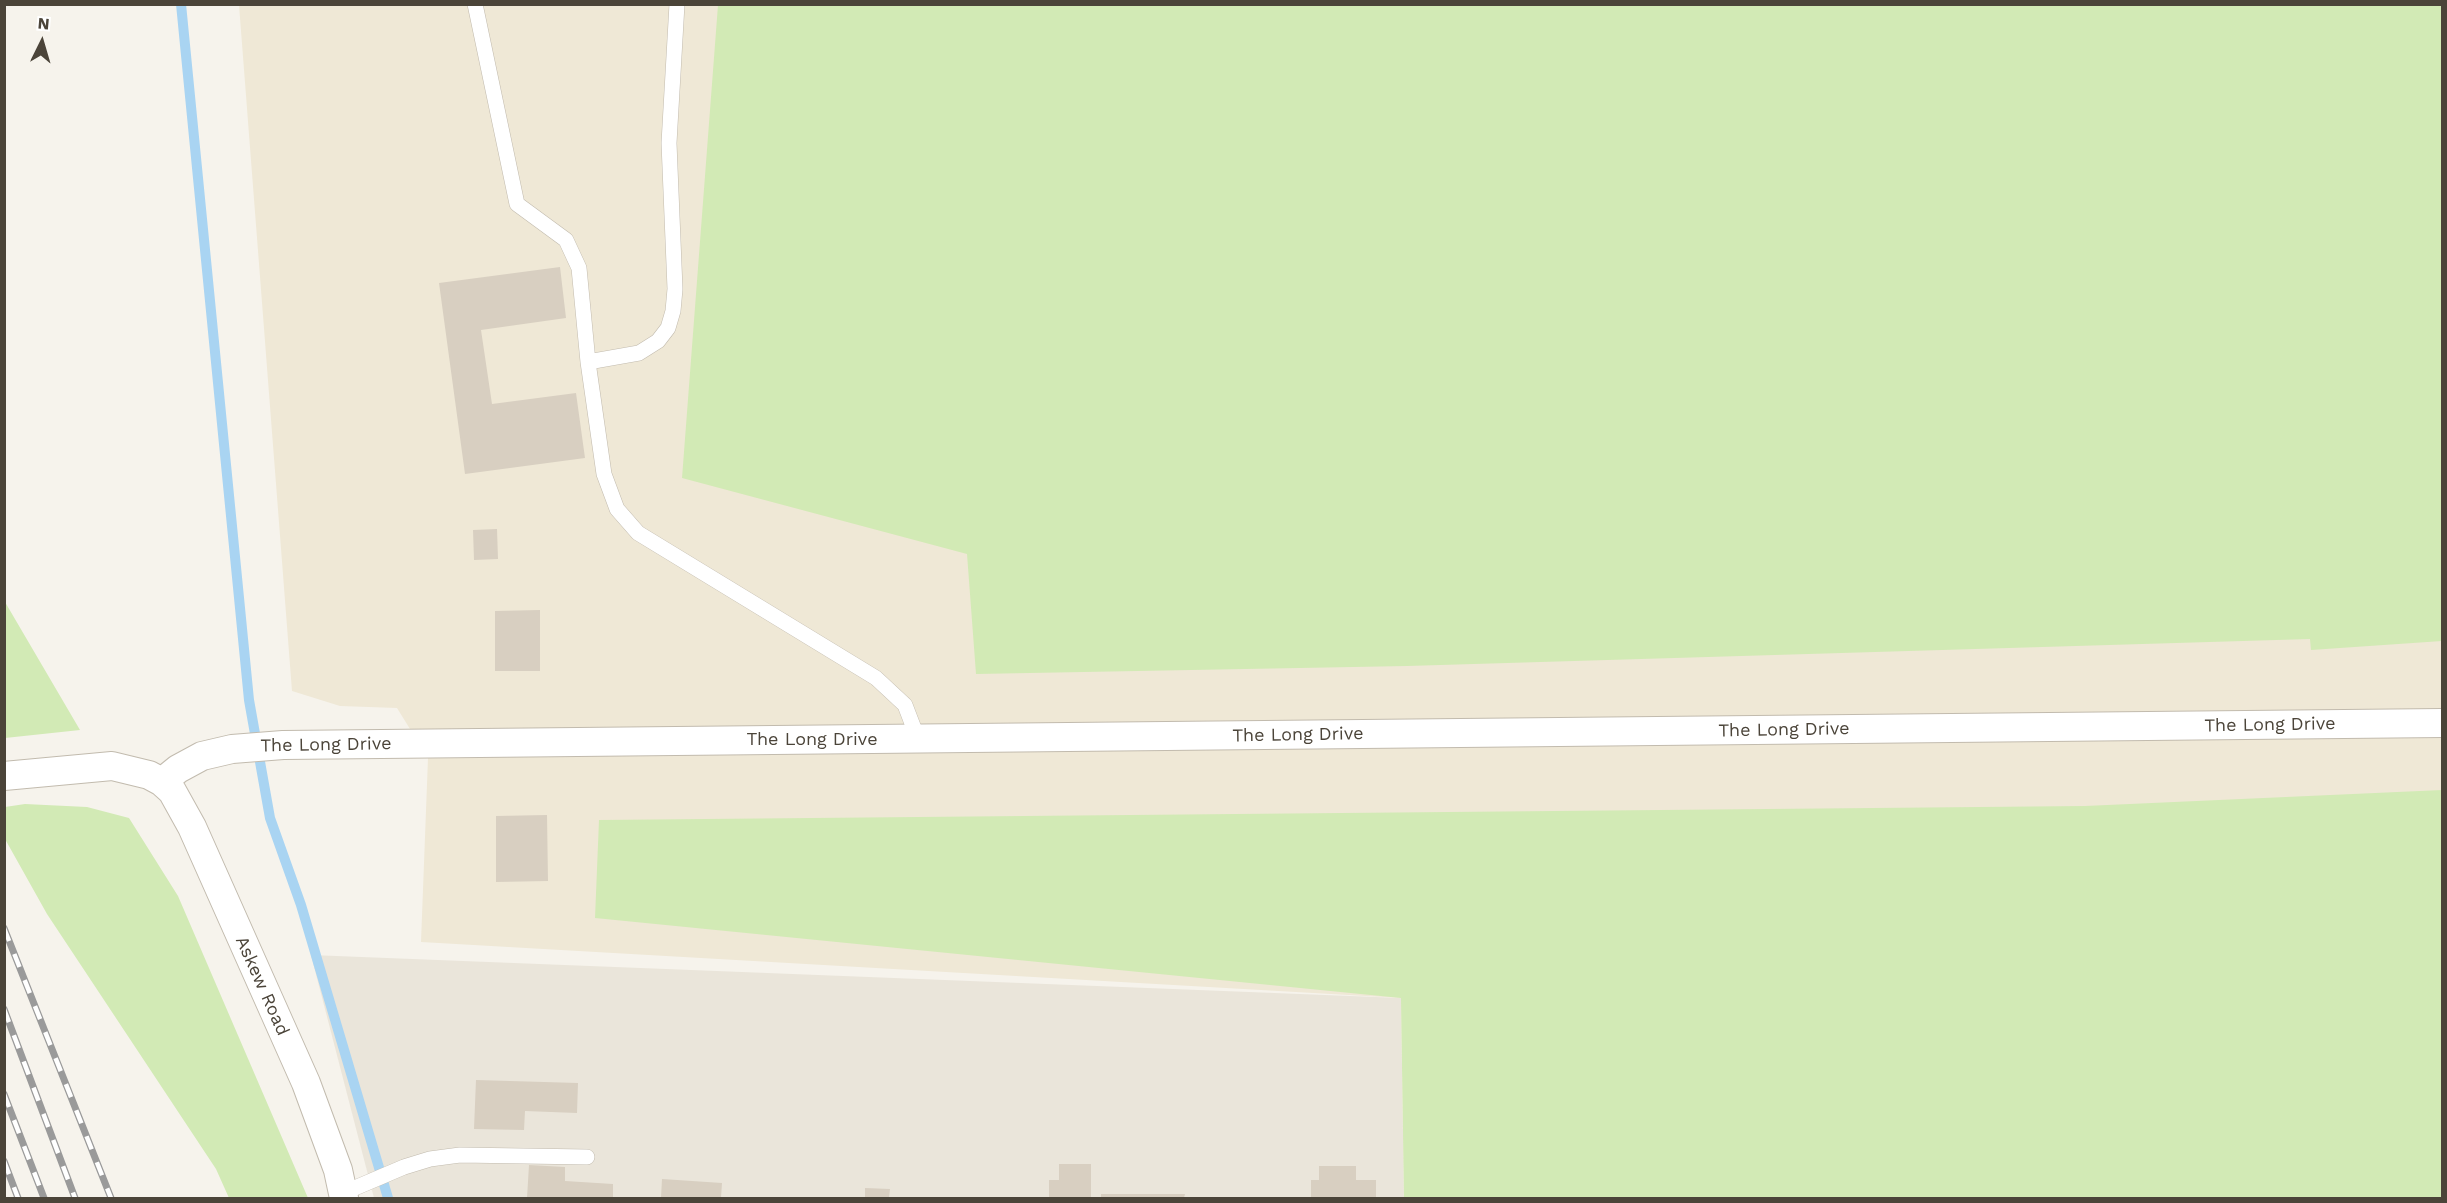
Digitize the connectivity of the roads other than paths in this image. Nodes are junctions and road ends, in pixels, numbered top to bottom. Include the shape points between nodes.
1 (475, 4) edge
2 (677, 4) edge
3 (588, 362) junction
4 (2442, 723) edge
5 (918, 739) junction
6 (4, 776) edge
7 (162, 782) junction
8 (587, 1157) dead end
9 (343, 1196) edge

1 - 3 lane via 517,204 566,240 579,268
2 - 3 lane via 669,143 673,311 668,328 658,341 639,353
3 - 5 lane via 603,474 617,509 638,533 876,678 905,705
4 - 5 street, The Long Drive
5 - 7 street, The Long Drive via 283,744 202,756
6 - 7 street via 112,766
7 - 9 street, Askew Road via 172,791 192,827 306,1083 338,1170
8 - 9 lane via 460,1155 430,1159

